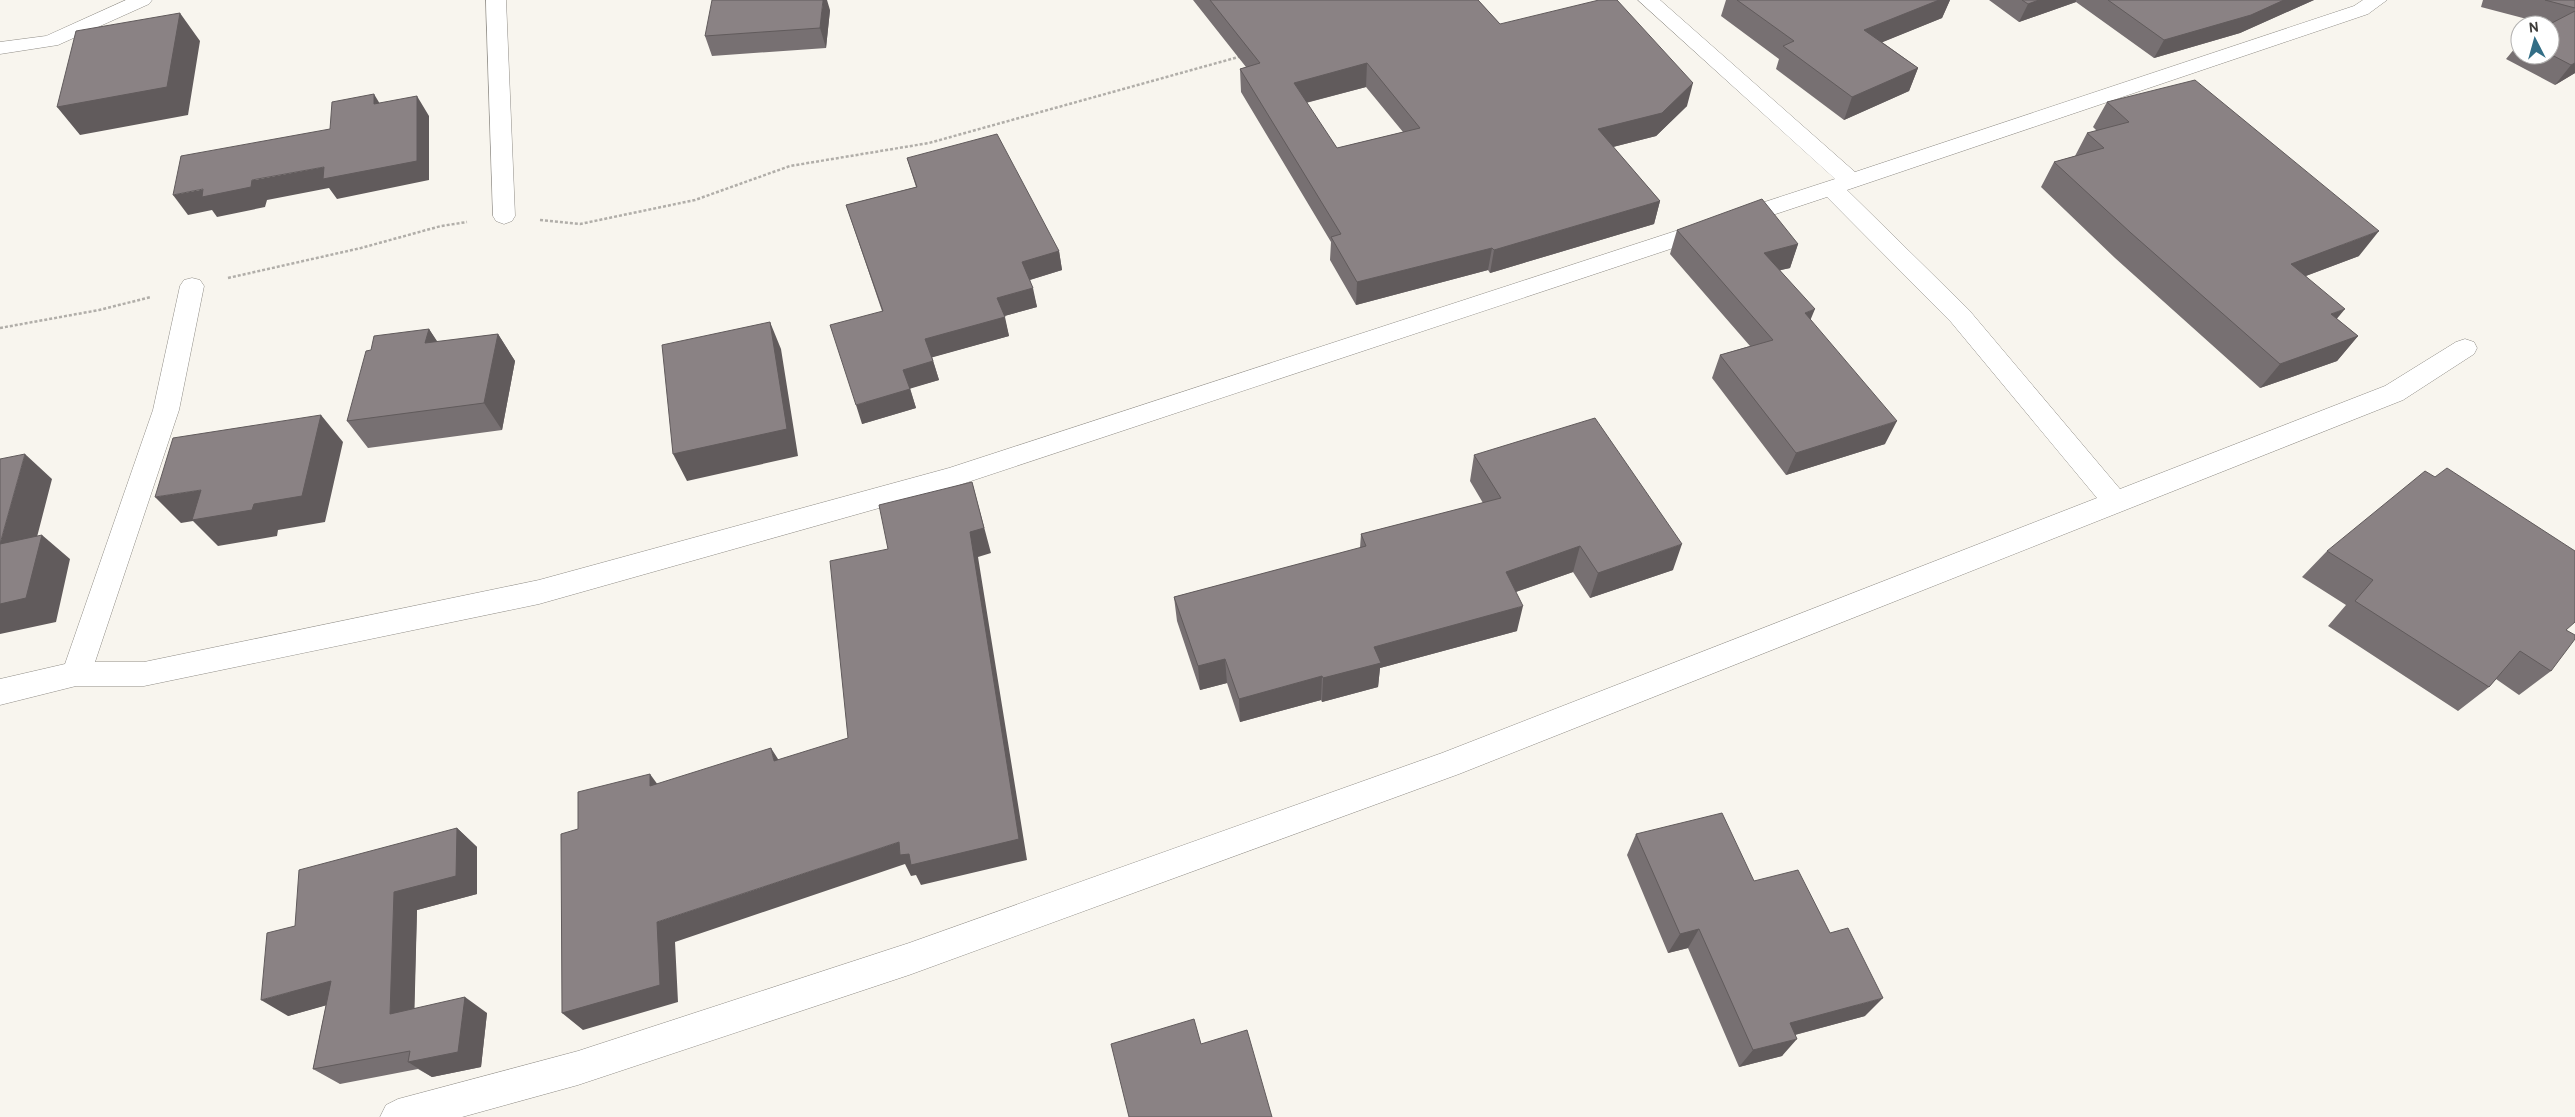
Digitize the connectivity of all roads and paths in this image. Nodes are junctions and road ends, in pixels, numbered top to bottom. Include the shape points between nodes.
1 (142, 0) edge
2 (496, 0) edge
3 (1648, 0) edge
4 (2377, 0) edge
5 (0, 48) edge
6 (1244, 56) edge
7 (1841, 185) junction
8 (504, 216) junction
9 (192, 286) junction
10 (0, 328) edge
11 (2466, 348) dead end
12 (2116, 503) junction
13 (76, 674) junction
14 (0, 692) edge
15 (398, 1117) edge

1 - 5 street via 51,41
2 - 8 street
3 - 7 street
4 - 7 street via 2361,10
6 - 8 path via 929,143 790,166 695,200 580,224
7 - 12 street via 1960,316
7 - 13 street via 950,478 539,592 144,674
8 - 9 path via 441,226 361,248
9 - 10 path via 99,310
9 - 13 street via 166,410
11 - 12 street via 2394,393
12 - 15 street via 1448,764 909,959 578,1068
13 - 14 street

